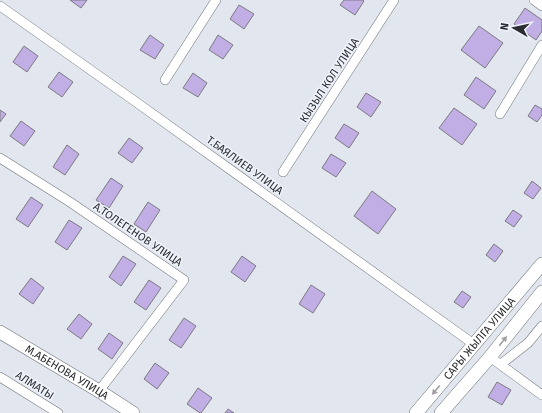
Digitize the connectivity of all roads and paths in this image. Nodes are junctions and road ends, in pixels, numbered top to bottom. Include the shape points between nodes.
1 (216, 0) edge
2 (394, 0) edge
3 (534, 0) edge
4 (0, 6) edge
5 (542, 6) edge
6 (542, 45) edge
7 (165, 80) dead end
8 (500, 114) dead end
9 (0, 158) edge
10 (283, 172) dead end
11 (542, 264) edge
12 (542, 292) edge
13 (542, 326) edge
14 (0, 332) edge
15 (475, 344) junction
16 (495, 360) junction
17 (0, 377) edge
18 (99, 391) junction
19 (542, 395) edge
20 (58, 413) edge
21 (133, 413) edge
22 (416, 413) edge
23 (441, 413) edge

1 - 7 street
2 - 10 street, КЫЗЫЛ КОЛ УЛИЦА
3 - 5 street
4 - 15 street, Т.БАЯЛИЕВ УЛИЦА
6 - 8 street
9 - 18 street, А.ТОЛЕГЕНОВ УЛИЦА via 70,202 184,280
11 - 15 main road, САРЫ ЖЫЛГА УЛИЦА
16 -> 12 main road, САРЫ ЖЫЛГА УЛИЦА
13 - 16 street via 528,343
14 - 18 main road, М.АБЕНОВА УЛИЦА
15 -> 22 main road, САРЫ ЖЫЛГА УЛИЦА
16 - 19 street
16 - 23 main road, САРЫ ЖЫЛГА УЛИЦА
17 - 20 street, АЛМАТЫ
18 - 21 main road, М.АБЕНОВА УЛИЦА

